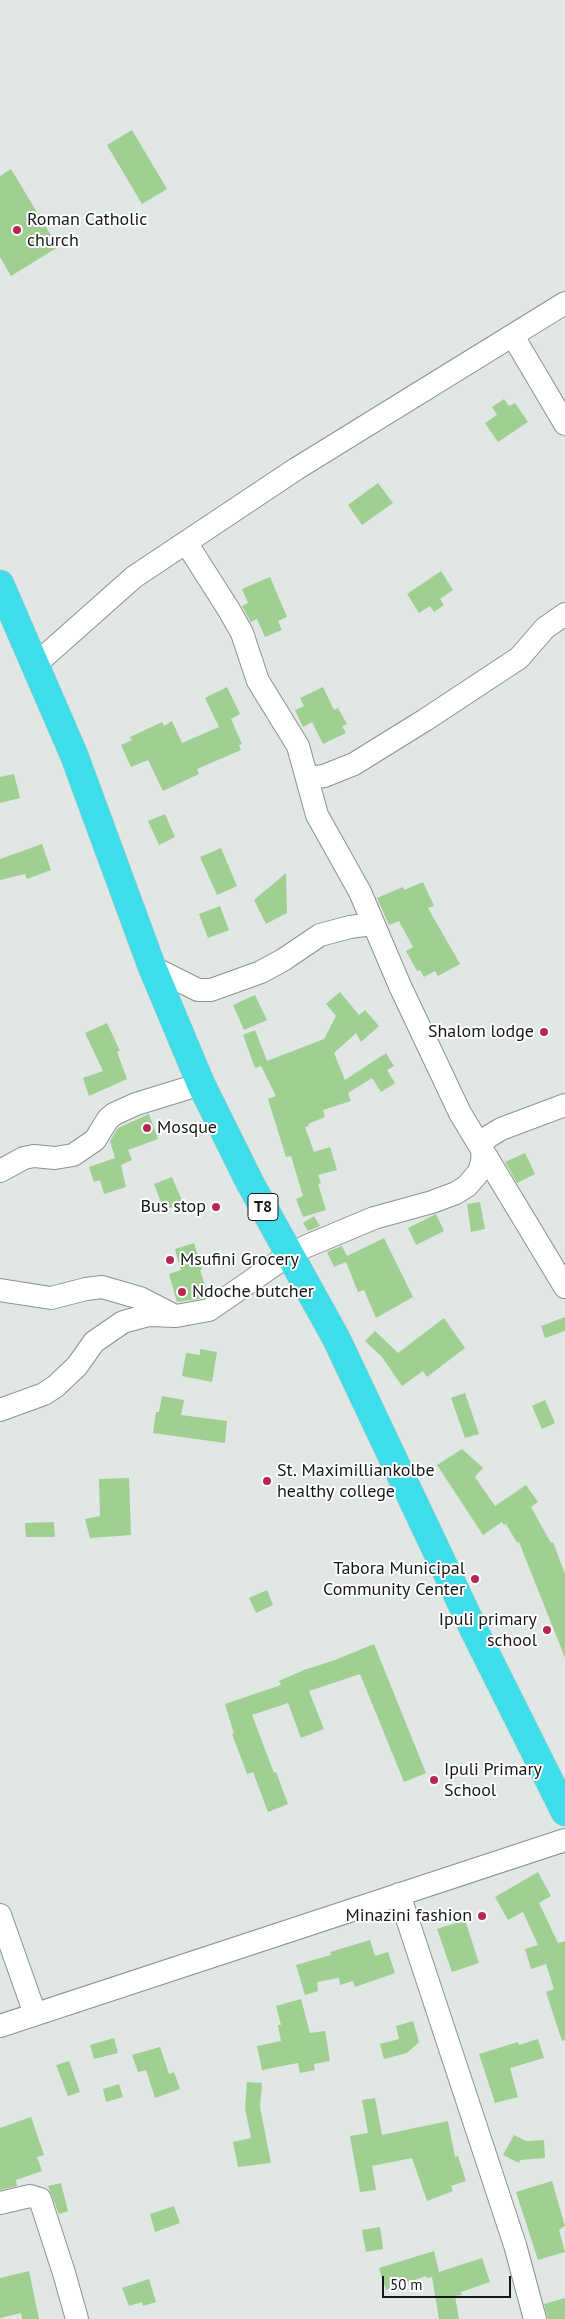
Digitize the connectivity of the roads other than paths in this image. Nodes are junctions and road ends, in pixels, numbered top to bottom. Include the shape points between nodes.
1 (565, 303) edge
2 (513, 336) junction
3 (565, 424) edge
4 (187, 544) junction
5 (0, 584) edge
6 (565, 614) edge
7 (36, 664) junction
8 (308, 778) junction
9 (372, 924) junction
10 (152, 966) junction
11 (201, 1084) junction
12 (565, 1105) edge
13 (482, 1150) junction
14 (0, 1171) edge
15 (290, 1254) junction
16 (565, 1287) edge
17 (0, 1290) edge
18 (176, 1316) junction
19 (1, 1406) edge
20 (565, 1812) edge
21 (565, 1840) edge
22 (400, 1894) junction
23 (0, 1915) edge
24 (35, 2014) junction
25 (0, 2026) edge
26 (0, 2204) edge
27 (77, 2319) edge
28 (535, 2319) edge

1 - 2 street
2 - 3 street
2 - 4 street via 296,469
4 - 7 street via 134,578
4 - 8 street via 242,633 258,681 298,746
5 - 7 highway, T8
6 - 8 street via 545,628 519,658 425,720 354,764 324,776
7 - 10 highway, T8 via 74,755
8 - 9 street via 317,815 360,892
9 - 10 street via 320,935 261,972 211,990 198,990
9 - 13 street via 450,1094
10 - 11 highway, T8
11 - 14 street via 114,1114 96,1140 73,1154 55,1158 24,1158
11 - 15 highway, T8 via 250,1183
12 - 13 street via 501,1129 485,1140
13 - 15 street via 479,1172 467,1186 456,1192 366,1220
13 - 16 street
15 - 18 street via 209,1310
15 - 20 highway, T8 via 336,1338 474,1630
17 - 18 street via 51,1298 102,1287 140,1298
18 - 19 street via 149,1316 124,1322 94,1342 77,1366 56,1386 44,1394
21 - 22 street
22 - 24 street
22 - 28 street via 515,2245
23 - 24 street
24 - 25 street
26 - 27 street via 30,2196 40,2199

